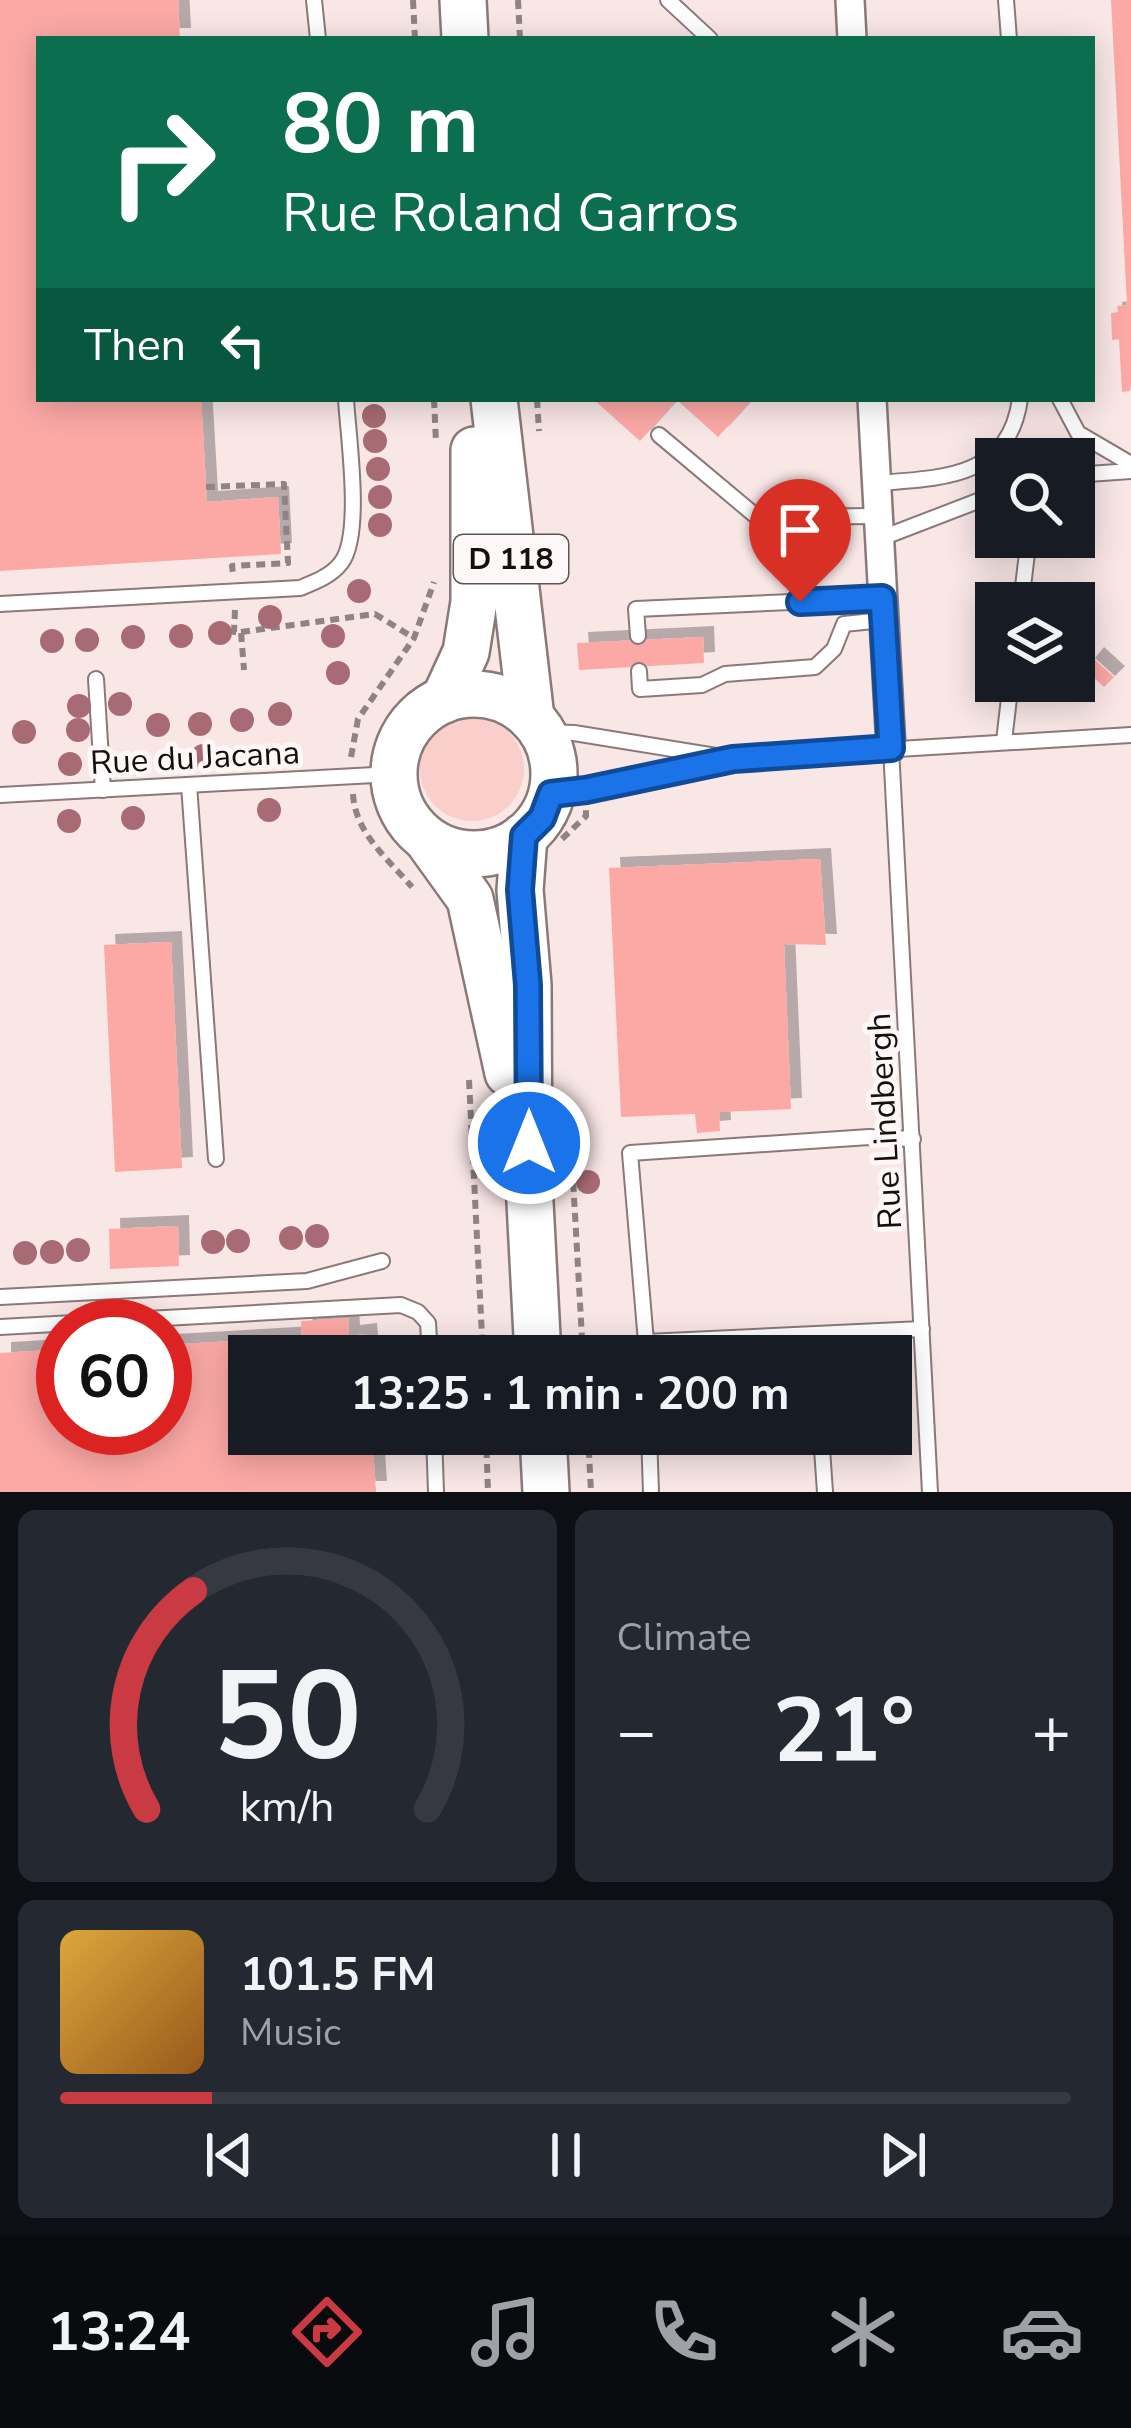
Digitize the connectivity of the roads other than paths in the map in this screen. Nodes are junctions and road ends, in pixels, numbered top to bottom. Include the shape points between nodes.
1 (314, 0) edge
2 (463, 0) edge
3 (668, 0) edge
4 (850, 0) edge
5 (1006, 0) edge
6 (318, 36) edge
7 (465, 36) edge
8 (707, 36) edge
9 (852, 36) edge
10 (1009, 36) edge
11 (346, 402) edge
12 (474, 402) edge
13 (494, 402) edge
14 (872, 402) edge
15 (1019, 402) edge
16 (1062, 402) edge
17 (659, 435) dead end
18 (1131, 468) edge
19 (1095, 472) edge
20 (875, 483) junction
21 (975, 500) edge
22 (878, 528) junction
23 (0, 604) edge
24 (882, 609) junction
25 (638, 636) dead end
26 (640, 670) dead end
27 (96, 679) dead end
28 (444, 700) junction
29 (1009, 702) edge
30 (536, 725) junction
31 (1131, 735) edge
32 (1004, 741) junction
33 (891, 748) junction
34 (733, 759) junction
35 (393, 774) junction
36 (188, 785) junction
37 (103, 790) junction
38 (569, 792) junction
39 (0, 796) edge
40 (541, 841) junction
41 (429, 842) junction
42 (913, 1139) junction
43 (216, 1159) dead end
44 (529, 1183) junction
45 (382, 1261) dead end
46 (0, 1297) edge
47 (0, 1327) edge
48 (922, 1329) junction
49 (429, 1335) edge
50 (537, 1335) edge
51 (645, 1335) edge
52 (815, 1335) edge
53 (435, 1455) edge
54 (543, 1455) edge
55 (650, 1455) edge
56 (822, 1455) edge
57 (436, 1492) edge
58 (546, 1492) edge
59 (651, 1492) edge
60 (825, 1492) edge
61 (930, 1492) edge

1 - 6 lane
2 - 7 main road
3 - 8 lane
4 - 9 street
5 - 10 lane
11 - 23 lane via 352,532 345,559 327,576 300,588
12 - 28 main road, D 118 via 474,602 466,652
13 - 30 main road, D 118
14 - 20 street
15 - 20 lane via 1010,437 989,461
16 - 18 lane via 1078,433
17 - 22 lane via 757,518
18 - 19 lane
20 - 22 street
21 - 22 lane
22 - 24 street
24 - 25 lane via 636,609
24 - 26 lane via 844,624 815,667 640,689
24 - 33 street
27 - 37 lane
28 - 30 main road via 490,696
28 - 35 main road via 412,724
29 - 32 lane
30 - 34 lane
30 - 38 main road
31 - 32 lane
32 - 33 lane
33 - 34 lane
33 - 42 lane, Rue Lindbergh
34 - 38 lane
35 - 36 lane, Rue du Jacana
35 - 41 main road via 407,819
36 - 37 lane, Rue du Jacana
36 - 43 lane
37 - 39 lane, Rue du Jacana
38 - 40 main road via 542,818
40 - 41 main road via 474,855
40 - 44 main road via 520,890
41 - 44 main road via 470,899
42 - 48 lane, Rue Lindbergh
42 - 51 lane via 630,1153
44 - 50 main road
45 - 46 lane via 307,1281
47 - 49 lane via 401,1305 418,1312
48 - 52 lane
48 - 61 lane, Rue Lindbergh
53 - 57 lane
54 - 58 main road
55 - 59 lane
56 - 60 lane

